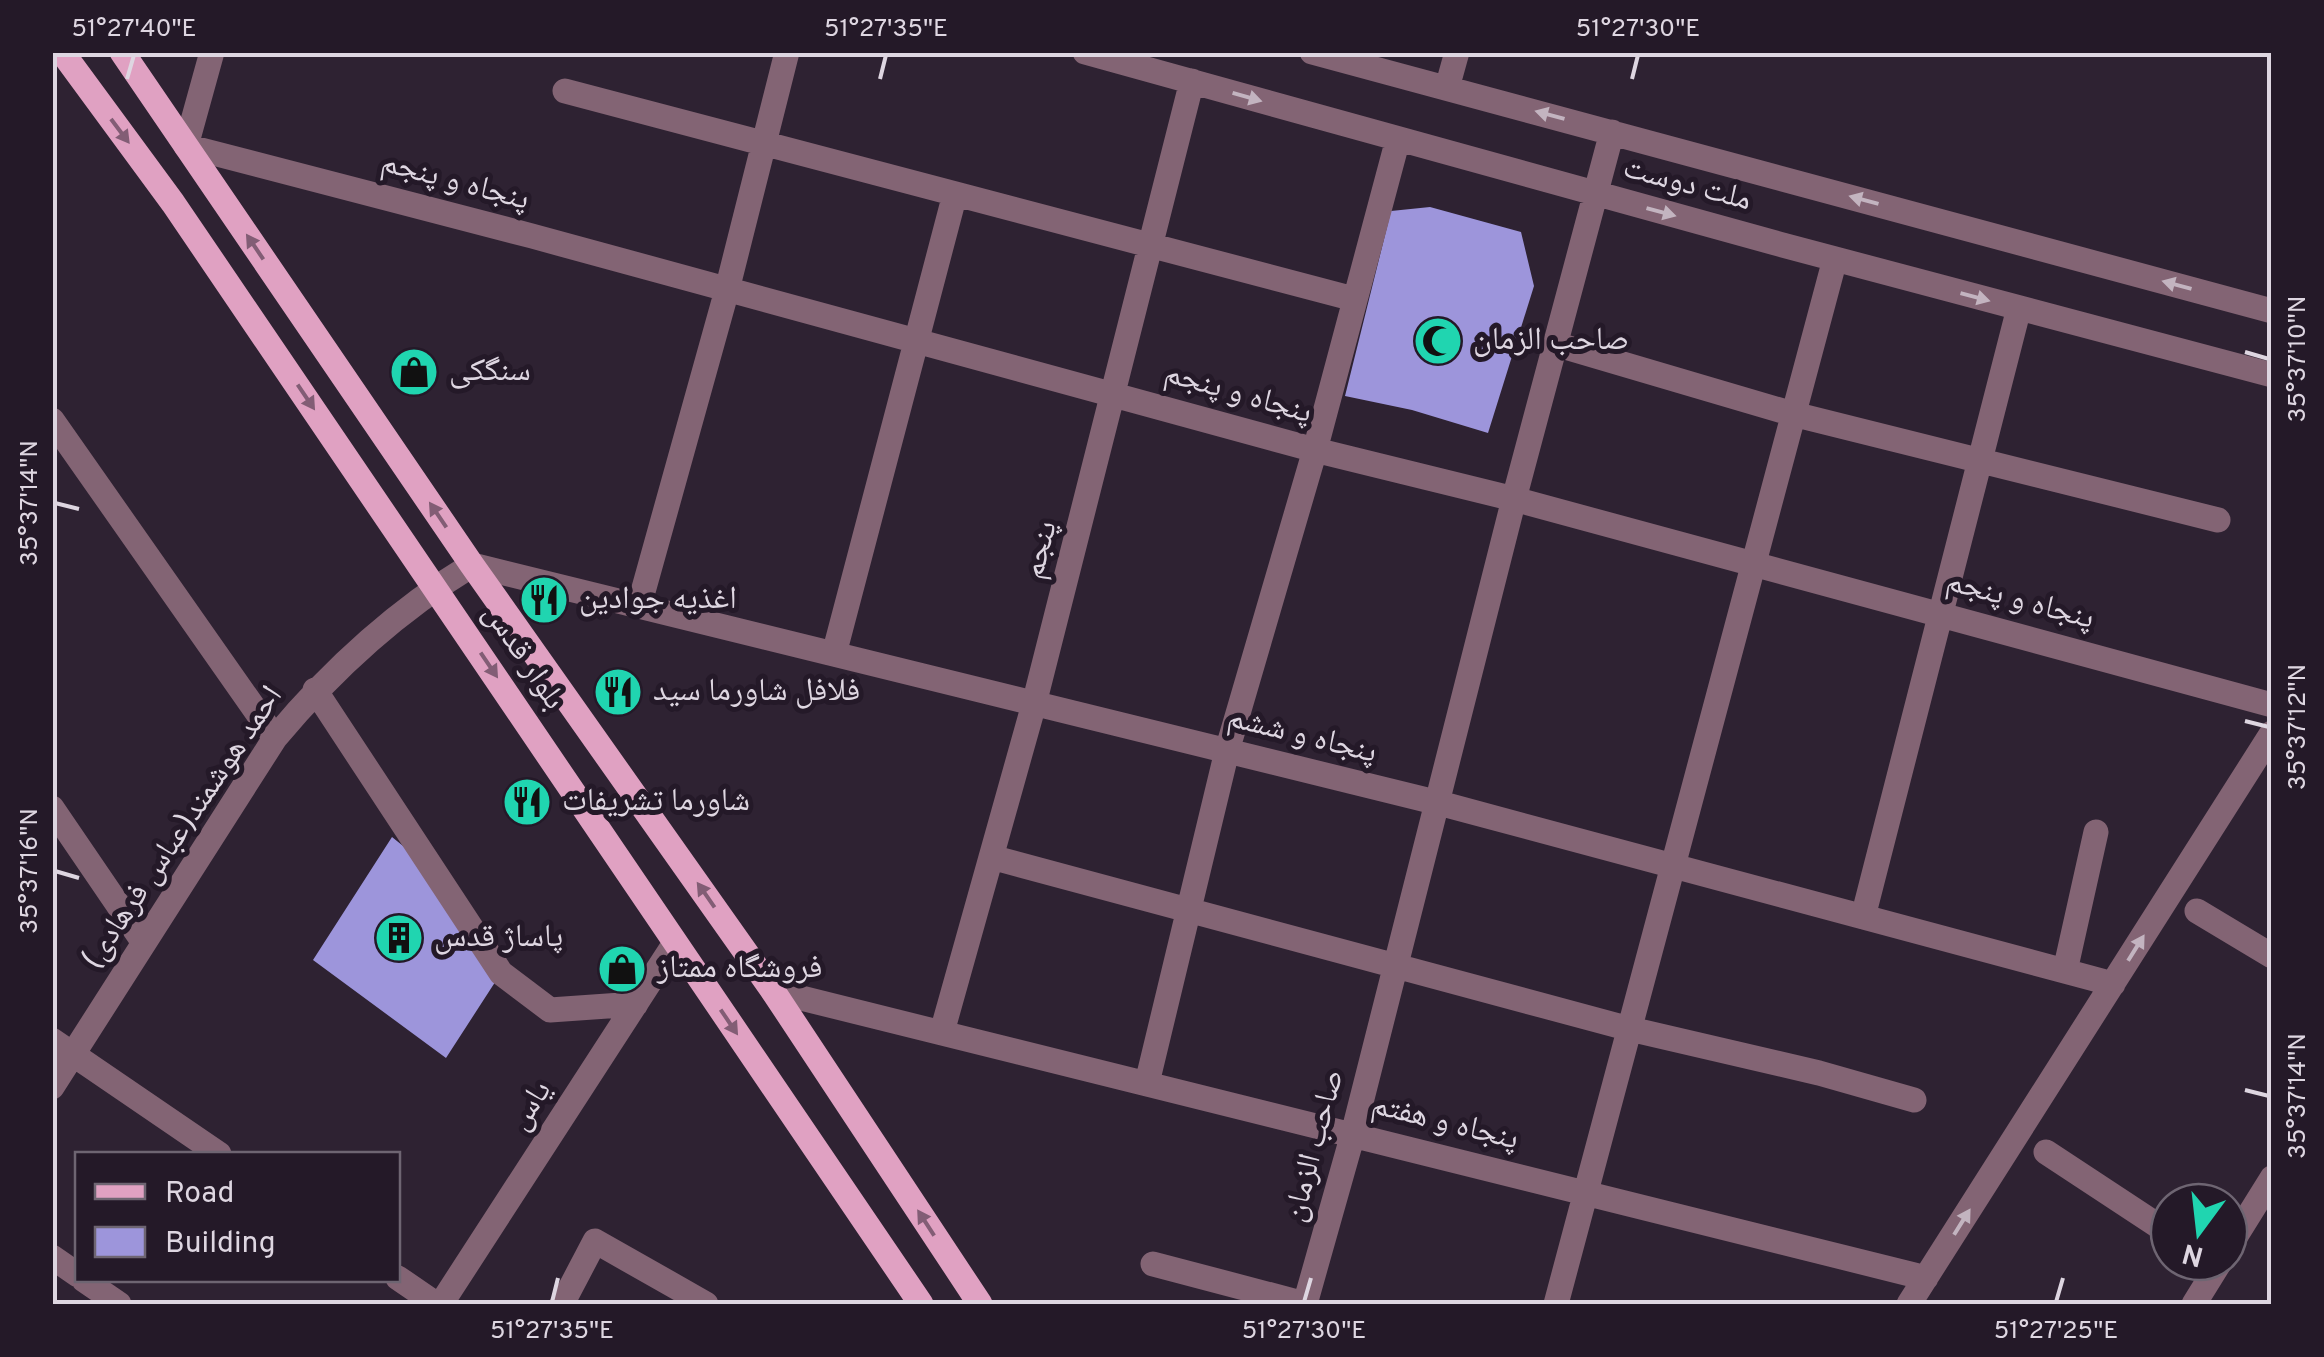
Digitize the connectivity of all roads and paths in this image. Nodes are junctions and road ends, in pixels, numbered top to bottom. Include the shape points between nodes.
1 (62, 52) edge
2 (122, 52) edge
3 (212, 52) edge
4 (786, 52) edge
5 (1086, 52) edge
6 (1312, 52) edge
7 (1458, 52) edge
8 (1192, 82) junction
9 (1447, 88) junction
10 (565, 90) dead end
11 (1612, 132) junction
12 (1398, 139) junction
13 (765, 142) junction
14 (186, 146) junction
15 (955, 194) junction
16 (1596, 194) junction
17 (1153, 245) junction
18 (1835, 259) junction
19 (728, 290) junction
20 (1354, 299) junction
21 (2019, 308) junction
22 (2272, 311) edge
23 (918, 340) junction
24 (1555, 344) junction
25 (2272, 375) edge
26 (1115, 393) junction
27 (1792, 414) junction
28 (52, 420) edge
29 (1315, 450) junction
30 (1982, 459) junction
31 (1514, 499) junction
32 (2218, 520) dead end
33 (1752, 563) junction
34 (472, 565) junction
35 (437, 587) junction
36 (639, 606) junction
37 (1942, 615) junction
38 (834, 654) junction
39 (316, 690) junction
40 (1034, 704) junction
41 (2272, 704) edge
42 (2272, 733) edge
43 (275, 738) junction
44 (1227, 751) junction
45 (1439, 803) junction
46 (52, 808) edge
47 (2096, 832) dead end
48 (991, 858) junction
49 (1673, 866) junction
50 (1188, 910) junction
51 (2197, 910) dead end
52 (1863, 917) junction
53 (676, 942) junction
54 (144, 944) junction
55 (2272, 956) edge
56 (1396, 964) junction
57 (2065, 971) junction
58 (2113, 984) junction
59 (773, 991) junction
60 (636, 1004) junction
61 (1630, 1028) junction
62 (942, 1032) junction
63 (63, 1047) edge
64 (1146, 1083) junction
65 (52, 1087) edge
66 (1914, 1100) dead end
67 (1353, 1134) junction
68 (216, 1152) edge
69 (2046, 1152) dead end
70 (2272, 1178) edge
71 (1587, 1192) junction
72 (2249, 1214) edge
73 (2149, 1221) edge
74 (52, 1257) edge
75 (1153, 1264) dead end
76 (75, 1273) edge
77 (1926, 1278) junction
78 (400, 1279) edge
79 (87, 1282) edge
80 (2207, 1282) edge
81 (118, 1304) edge
82 (439, 1304) edge
83 (562, 1304) edge
84 (706, 1304) edge
85 (921, 1304) edge
86 (980, 1304) edge
87 (1305, 1304) edge
88 (1556, 1304) edge
89 (1909, 1304) edge
90 (2194, 1304) edge

1 -> 35 main road, بلوار قدس
2 - 14 main road, بلوار قدس
3 - 14 street
4 - 13 street
5 - 8 street, ملت دوست
6 - 9 street, ملت دوست
7 - 9 street
8 -> 12 street, ملت دوست
8 - 17 street, پنجم
11 -> 9 street, ملت دوست
10 - 13 street
11 - 16 street, صاحب الزمان
22 -> 11 street, ملت دوست
12 - 16 street, ملت دوست
12 - 20 street
13 - 15 street
13 - 19 street
14 - 19 street, پنجاه و پنجم
34 -> 14 main road, بلوار قدس
15 - 17 street
15 - 23 street
16 -> 18 street, ملت دوست
16 - 24 street, صاحب الزمان
17 - 20 street
17 - 26 street, پنجم
18 -> 21 street, ملت دوست
18 - 27 street
19 - 23 street, پنجاه و پنجم
19 - 36 street
20 - 29 street
21 - 25 street, ملت دوست
21 - 30 street
23 - 26 street, پنجاه و پنجم
23 - 38 street
24 - 27 street
24 - 31 street, صاحب الزمان
26 - 29 street, پنجاه و پنجم
26 - 40 street, پنجم
27 - 30 street
27 - 33 street
28 - 43 street
29 - 31 street, پنجاه و پنجم
29 - 44 street
30 - 32 street
30 - 37 street
31 - 33 street, پنجاه و پنجم
31 - 45 street, صاحب الزمان
33 - 37 street, پنجاه و پنجم
33 - 49 street
34 - 35 street, احمد هوشمند(عباس فرهادی)
34 - 36 street, پنجاه و ششم
59 -> 34 main road, بلوار قدس
35 - 39 street, احمد هوشمند(عباس فرهادی)
35 -> 53 main road, بلوار قدس
36 - 38 street, پنجاه و ششم
37 - 41 street, پنجاه و پنجم
37 - 52 street
38 - 40 street, پنجاه و ششم
39 - 43 street, احمد هوشمند(عباس فرهادی)
39 - 60 street via 501,974 550,1010
40 - 44 street, پنجاه و ششم
40 - 48 street, پنجم
58 -> 42 street
43 - 54 street, احمد هوشمند(عباس فرهادی)
44 - 45 street, پنجاه و ششم
44 - 50 street
45 - 49 street, پنجاه و ششم
45 - 56 street, صاحب الزمان
46 - 54 street
47 - 57 street
48 - 50 street
48 - 62 street, پنجم
49 - 52 street, پنجاه و ششم
49 - 61 street
50 - 56 street
50 - 64 street
51 - 55 street
52 - 57 street, پنجاه و ششم
53 - 60 street, یاس
53 -> 85 main road, بلوار قدس
54 - 63 street, احمد هوشمند(عباس فرهادی)
56 - 61 street
56 - 67 street, صاحب الزمان
57 - 58 street, پنجاه و ششم
77 -> 58 street
59 - 62 street, پنجاه و هفتم
86 -> 59 main road, بلوار قدس
60 - 82 street, یاس
61 - 66 street
61 - 71 street
62 - 64 street, پنجاه و هفتم
63 - 65 street, احمد هوشمند(عباس فرهادی)
63 - 68 street
64 - 67 street, پنجاه و هفتم
67 - 71 street, پنجاه و هفتم
67 - 87 street, صاحب الزمان
69 - 73 street
70 - 72 street
71 - 77 street, پنجاه و هفتم
71 - 88 street
74 - 76 street
75 - 87 street
77 - 89 street
78 - 82 street
79 - 81 street
80 - 90 street
83 - 84 street via 594,1241

